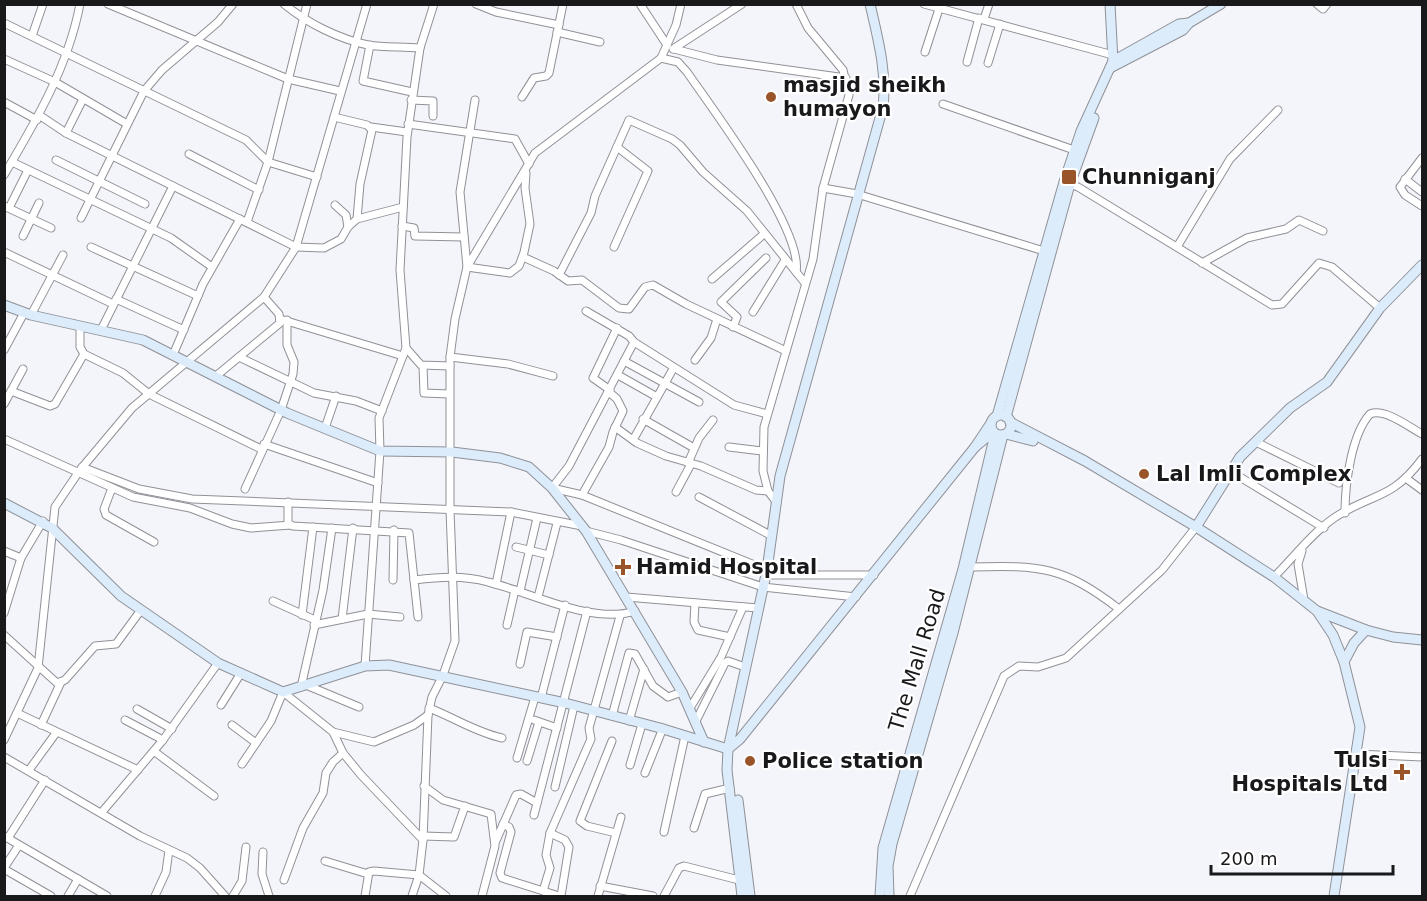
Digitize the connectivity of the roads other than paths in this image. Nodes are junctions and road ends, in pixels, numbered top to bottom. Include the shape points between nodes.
1 (43, 4) edge
2 (80, 4) edge
3 (108, 4) edge
4 (284, 4) edge
5 (307, 4) edge
6 (367, 4) edge
7 (434, 4) edge
8 (476, 4) edge
9 (563, 4) edge
10 (640, 4) edge
11 (681, 4) edge
12 (742, 4) edge
13 (796, 4) edge
14 (870, 4) edge
15 (924, 4) edge
16 (989, 4) edge
17 (1110, 4) edge
18 (1115, 4) edge
19 (1221, 4) edge
20 (1317, 4) edge
21 (1327, 4) edge
22 (231, 5) edge
23 (939, 9) junction
24 (302, 18) junction
25 (982, 19) junction
26 (4, 23) edge
27 (1000, 24) junction
28 (558, 29) junction
29 (32, 36) junction
30 (354, 41) junction
31 (196, 42) junction
32 (600, 42) dead end
33 (370, 45) junction
34 (670, 47) junction
35 (420, 48) junction
36 (925, 52) dead end
37 (68, 53) junction
38 (661, 58) junction
39 (4, 59) edge
40 (1115, 61) junction
41 (967, 62) dead end
42 (988, 63) dead end
43 (846, 78) junction
44 (288, 79) junction
45 (55, 82) junction
46 (144, 91) junction
47 (340, 91) junction
48 (412, 96) junction
49 (522, 97) dead end
50 (83, 99) junction
51 (475, 100) dead end
52 (4, 102) edge
53 (943, 104) dead end
54 (1278, 110) dead end
55 (433, 116) dead end
56 (334, 117) junction
57 (38, 118) junction
58 (127, 124) junction
59 (408, 124) junction
60 (370, 127) junction
61 (66, 132) junction
62 (407, 132) junction
63 (470, 134) junction
64 (617, 147) junction
65 (1074, 150) junction
66 (112, 154) junction
67 (189, 154) dead end
68 (1422, 158) edge
69 (56, 160) dead end
70 (12, 162) junction
71 (268, 162) junction
72 (527, 168) junction
73 (28, 170) junction
74 (4, 175) edge
75 (317, 177) junction
76 (1405, 179) junction
77 (99, 180) junction
78 (1067, 183) junction
79 (173, 186) junction
80 (823, 188) junction
81 (259, 190) junction
82 (1422, 192) edge
83 (857, 194) junction
84 (90, 199) junction
85 (39, 203) dead end
86 (145, 204) dead end
87 (336, 205) dead end
88 (1422, 206) edge
89 (7, 207) edge
90 (403, 207) junction
91 (81, 218) dead end
92 (31, 219) junction
93 (357, 219) junction
94 (244, 221) junction
95 (402, 226) junction
96 (348, 227) junction
97 (51, 228) dead end
98 (152, 229) junction
99 (1323, 231) dead end
100 (764, 234) junction
101 (22, 236) dead end
102 (464, 237) junction
103 (91, 247) dead end
104 (296, 247) junction
105 (614, 247) dead end
106 (1177, 247) junction
107 (1044, 251) junction
108 (4, 252) edge
109 (63, 255) dead end
110 (523, 255) junction
111 (766, 258) dead end
112 (785, 260) junction
113 (1202, 263) junction
114 (1422, 265) edge
115 (132, 266) junction
116 (212, 267) junction
117 (467, 267) junction
118 (796, 272) junction
119 (559, 275) junction
120 (53, 276) junction
121 (712, 279) dead end
122 (805, 283) junction
123 (198, 297) junction
124 (264, 297) junction
125 (115, 301) junction
126 (4, 305) edge
127 (1380, 308) junction
128 (586, 311) dead end
129 (753, 312) dead end
130 (27, 314) junction
131 (717, 319) junction
132 (284, 320) junction
133 (80, 326) junction
134 (734, 327) junction
135 (617, 328) junction
136 (101, 330) junction
137 (184, 330) junction
138 (634, 342) junction
139 (4, 350) edge
140 (786, 351) junction
141 (405, 352) junction
142 (84, 354) junction
143 (173, 355) junction
144 (239, 357) junction
145 (450, 357) junction
146 (695, 360) dead end
147 (624, 361) junction
148 (187, 362) junction
149 (423, 366) junction
150 (450, 366) junction
151 (22, 369) dead end
152 (673, 369) junction
153 (618, 375) junction
154 (216, 376) junction
155 (552, 376) dead end
156 (290, 383) junction
157 (665, 383) junction
158 (610, 391) junction
159 (11, 392) junction
160 (149, 394) junction
161 (449, 394) junction
162 (336, 396) junction
163 (657, 397) junction
164 (699, 402) dead end
165 (4, 404) edge
166 (281, 410) junction
167 (382, 411) junction
168 (767, 414) junction
169 (643, 419) junction
170 (713, 420) dead end
171 (615, 427) junction
172 (1000, 427) junction
173 (325, 428) junction
174 (1422, 434) edge
175 (4, 439) edge
176 (633, 440) junction
177 (1256, 442) junction
178 (263, 447) junction
179 (729, 447) dead end
180 (694, 448) junction
181 (380, 451) junction
182 (762, 451) junction
183 (452, 452) junction
184 (1422, 459) edge
185 (689, 464) junction
186 (81, 469) junction
187 (1230, 471) junction
188 (1407, 479) junction
189 (378, 483) junction
190 (1339, 483) dead end
191 (112, 488) junction
192 (552, 488) junction
193 (245, 489) dead end
194 (1422, 490) edge
195 (676, 492) dead end
196 (768, 492) junction
197 (582, 495) junction
198 (699, 497) dead end
199 (288, 502) junction
200 (777, 502) junction
201 (4, 503) edge
202 (376, 505) junction
203 (450, 510) junction
204 (511, 512) junction
205 (1345, 513) junction
206 (537, 518) junction
207 (43, 521) junction
208 (557, 523) junction
209 (291, 525) junction
210 (313, 527) junction
211 (1196, 527) junction
212 (52, 528) junction
213 (332, 528) junction
214 (353, 528) junction
215 (1324, 528) junction
216 (374, 529) junction
217 (584, 529) junction
218 (394, 530) junction
219 (772, 536) junction
220 (154, 542) dead end
221 (516, 547) dead end
222 (1302, 549) junction
223 (530, 550) junction
224 (4, 551) edge
225 (549, 555) junction
226 (21, 558) junction
227 (969, 563) junction
228 (766, 573) junction
229 (874, 575) junction
230 (454, 576) junction
231 (1274, 577) junction
232 (393, 580) dead end
233 (414, 580) junction
234 (496, 584) junction
235 (763, 587) junction
236 (518, 591) junction
237 (538, 597) junction
238 (626, 597) junction
239 (856, 597) junction
240 (1304, 600) junction
241 (273, 601) dead end
242 (695, 603) junction
243 (6, 604) edge
244 (565, 605) junction
245 (742, 607) junction
246 (758, 608) junction
247 (1119, 609) junction
248 (141, 610) junction
249 (587, 611) junction
250 (635, 611) junction
251 (1317, 611) junction
252 (4, 613) edge
253 (368, 614) junction
254 (302, 615) junction
255 (620, 616) junction
256 (400, 617) dead end
257 (418, 617) dead end
258 (342, 619) junction
259 (315, 622) junction
260 (507, 625) dead end
261 (1366, 630) junction
262 (4, 635) edge
263 (557, 637) junction
264 (730, 638) junction
265 (1422, 640) edge
266 (1344, 662) junction
267 (218, 663) junction
268 (520, 664) dead end
269 (364, 666) junction
270 (745, 667) junction
271 (38, 668) junction
272 (644, 669) junction
273 (241, 673) junction
274 (443, 675) junction
275 (61, 682) junction
276 (304, 686) junction
277 (682, 692) junction
278 (284, 693) junction
279 (538, 697) junction
280 (221, 705) dead end
281 (570, 705) junction
282 (359, 707) dead end
283 (690, 708) junction
284 (137, 710) dead end
285 (429, 712) junction
286 (595, 712) junction
287 (17, 714) junction
288 (612, 716) junction
289 (529, 718) junction
290 (125, 720) dead end
291 (629, 721) junction
292 (696, 721) junction
293 (539, 722) junction
294 (642, 724) junction
295 (41, 725) junction
296 (232, 725) dead end
297 (557, 728) junction
298 (663, 728) junction
299 (172, 729) junction
300 (333, 732) junction
301 (56, 733) junction
302 (686, 736) junction
303 (502, 738) dead end
304 (4, 740) edge
305 (164, 741) junction
306 (612, 741) dead end
307 (704, 742) junction
308 (256, 743) junction
309 (728, 748) junction
310 (155, 752) junction
311 (343, 753) junction
312 (1357, 754) junction
313 (4, 756) edge
314 (1422, 757) edge
315 (517, 758) dead end
316 (527, 761) dead end
317 (242, 764) dead end
318 (728, 764) junction
319 (630, 765) dead end
320 (29, 770) junction
321 (138, 770) junction
322 (645, 773) dead end
323 (45, 780) junction
324 (424, 786) junction
325 (555, 787) dead end
326 (730, 788) junction
327 (214, 796) dead end
328 (901, 798) junction
329 (537, 803) junction
330 (465, 806) junction
331 (102, 812) junction
332 (534, 815) dead end
333 (621, 817) dead end
334 (503, 824) junction
335 (694, 828) dead end
336 (664, 832) dead end
337 (550, 833) junction
338 (616, 834) junction
339 (6, 837) edge
340 (423, 838) junction
341 (495, 843) junction
342 (19, 844) junction
343 (246, 847) dead end
344 (169, 850) junction
345 (263, 852) dead end
346 (325, 861) dead end
347 (4, 869) edge
348 (368, 874) junction
349 (419, 875) junction
350 (78, 879) junction
351 (284, 880) dead end
352 (739, 880) junction
353 (600, 886) junction
354 (435, 888) junction
355 (543, 891) junction
356 (48, 896) edge
357 (68, 897) edge
358 (107, 897) edge
359 (155, 897) edge
360 (225, 897) edge
361 (233, 897) edge
362 (269, 897) edge
363 (365, 897) edge
364 (412, 897) edge
365 (436, 897) edge
366 (446, 897) edge
367 (482, 897) edge
368 (560, 897) edge
369 (598, 897) edge
370 (653, 897) edge
371 (664, 897) edge
372 (742, 897) edge
373 (750, 897) edge
374 (880, 897) edge
375 (889, 897) edge
376 (909, 897) edge
377 (1334, 897) edge

1 - 29 street
2 - 37 street
3 - 31 street
4 - 24 street
5 - 24 street
6 - 30 street
7 - 35 street
8 - 28 street
9 - 28 street
10 - 34 street
11 - 34 street
12 - 34 street
13 - 43 street via 808,28
14 - 83 street via 885,87 883,107
15 - 23 street
16 - 25 street
17 - 40 street, The Mall Road
18 - 40 street, The Mall Road
19 - 40 street via 1183,30
20 - 21 street via 1323,9
22 - 31 street
23 - 25 street
23 - 36 street
24 - 30 street
24 - 44 street
25 - 27 street
25 - 41 street
26 - 29 street
27 - 40 street
27 - 42 street
28 - 32 street
28 - 49 street via 548,75 534,78
29 - 37 street
30 - 33 street
30 - 47 street
31 - 44 street
31 - 46 street
33 - 35 street
33 - 48 street via 363,81
34 - 38 street
34 - 43 street via 717,60
35 - 48 street
37 - 45 street
37 - 46 street
38 - 72 street via 563,129 535,153
38 - 118 street via 678,62 687,72 766,188 797,258
39 - 45 street
40 - 65 street, The Mall Road
40 - 78 street, The Mall Road
43 - 80 street via 848,107
44 - 47 street
44 - 71 street
45 - 50 street
45 - 57 street
46 - 58 street
46 - 71 street via 246,140
47 - 56 street
48 - 55 street via 434,101
48 - 59 street
50 - 58 street
50 - 61 street
51 - 63 street
52 - 57 street
53 - 65 street
54 - 106 street via 1230,159
56 - 60 street
56 - 75 street
57 - 61 street
57 - 70 street
58 - 66 street
59 - 62 street
59 - 63 street
60 - 62 street
60 - 93 street
61 - 66 street
62 - 90 street
63 - 72 street via 515,139
63 - 102 street via 460,192
64 - 100 street via 629,120 672,139 747,211
64 - 105 street via 648,171
64 - 119 street via 591,213
65 - 78 street, The Mall Road
66 - 77 street
66 - 79 street
67 - 81 street
68 - 76 street
69 - 77 street
70 - 73 street
70 - 74 street
71 - 75 street
71 - 81 street
72 - 110 street via 525,188 531,224
72 - 117 street
73 - 84 street
73 - 89 street
75 - 104 street
76 - 82 street
76 - 88 street via 1400,189
77 - 84 street
77 - 86 street
78 - 106 street
78 - 107 street, The Mall Road
78 - 172 street, The Mall Road
79 - 94 street
79 - 98 street
80 - 83 street
80 - 122 street via 818,238
81 - 94 street
83 - 107 street
83 - 200 street via 780,476
84 - 91 street
84 - 98 street
85 - 92 street
87 - 96 street via 346,215
89 - 92 street
90 - 93 street
90 - 95 street
92 - 97 street
92 - 101 street
93 - 96 street
94 - 104 street
94 - 116 street
95 - 102 street via 414,228 415,236
95 - 141 street via 400,270
96 - 104 street via 341,239 324,248
98 - 115 street
98 - 116 street
99 - 113 street via 1299,220 1286,229 1247,238
100 - 112 street
100 - 121 street
102 - 117 street
103 - 115 street
104 - 124 street
106 - 113 street
107 - 172 street, The Mall Road
108 - 120 street
109 - 120 street
110 - 117 street via 519,266 510,273
110 - 119 street
111 - 134 street via 721,302 737,317
112 - 118 street
112 - 129 street
113 - 127 street via 1276,306 1315,266 1328,265
114 - 127 street
115 - 123 street
115 - 125 street
116 - 123 street
117 - 145 street
118 - 122 street
119 - 131 street via 568,281 582,280 619,308 629,309 645,286 652,285
120 - 125 street
120 - 130 street
122 - 140 street
123 - 137 street
124 - 132 street
124 - 148 street
125 - 136 street
125 - 137 street
126 - 130 street
127 - 177 street via 1327,382 1290,408
128 - 135 street
130 - 133 street
130 - 139 street
131 - 134 street
131 - 146 street via 711,338
132 - 141 street
132 - 144 street
132 - 156 street via 287,350 294,365
133 - 136 street
133 - 142 street
134 - 140 street
135 - 138 street
135 - 158 street via 593,378
136 - 143 street via 143,340
137 - 143 street
138 - 147 street
138 - 152 street
140 - 168 street
141 - 149 street
141 - 167 street
142 - 159 street via 55,404 50,406
142 - 160 street via 123,373
143 - 148 street
144 - 154 street
144 - 156 street
145 - 150 street
145 - 155 street via 508,364
147 - 153 street
147 - 157 street
148 - 154 street
148 - 160 street
149 - 150 street
149 - 161 street via 424,393
150 - 161 street
151 - 159 street
152 - 157 street
152 - 168 street via 734,405
153 - 158 street
153 - 163 street
154 - 166 street
156 - 162 street via 314,393
156 - 166 street
157 - 163 street
157 - 164 street
158 - 171 street via 623,409
158 - 192 street via 569,466
159 - 165 street
160 - 178 street
160 - 186 street via 132,408
161 - 183 street
162 - 167 street
162 - 173 street
163 - 169 street
166 - 173 street
166 - 178 street
167 - 181 street via 378,428
168 - 182 street
169 - 176 street
169 - 180 street
170 - 180 street
171 - 176 street
171 - 197 street via 609,447
172 - 211 street via 1085,461
172 - 227 street, The Mall Road
172 - 229 street via 975,447
173 - 181 street
174 - 205 street via 1386,415 1370,414 1350,461
175 - 186 street
176 - 185 street
177 - 187 street
177 - 190 street
178 - 189 street
178 - 193 street
179 - 182 street
180 - 185 street
181 - 183 street
181 - 189 street
182 - 196 street
183 - 192 street via 518,462
183 - 203 street
184 - 188 street
185 - 195 street
185 - 196 street
186 - 191 street
186 - 199 street via 139,489 175,496
186 - 212 street via 55,507
187 - 211 street
187 - 215 street
188 - 194 street
188 - 205 street
189 - 202 street
191 - 209 street via 251,528
191 - 220 street via 104,509 106,515
192 - 197 street
192 - 217 street
196 - 200 street
197 - 228 street
198 - 219 street
199 - 202 street
199 - 209 street
200 - 219 street
201 - 207 street
202 - 203 street
202 - 216 street
203 - 204 street
203 - 230 street
204 - 206 street
204 - 234 street
205 - 215 street
206 - 208 street
206 - 223 street
207 - 212 street
207 - 226 street
208 - 217 street
208 - 225 street
209 - 210 street
210 - 213 street
210 - 254 street
211 - 231 street
211 - 247 street via 1162,570
212 - 248 street via 121,596
212 - 271 street
213 - 214 street
213 - 259 street
214 - 216 street
214 - 258 street
215 - 222 street
216 - 218 street
216 - 253 street
217 - 235 street
217 - 238 street
218 - 232 street
218 - 233 street via 409,533
219 - 228 street
221 - 223 street
222 - 231 street
222 - 240 street via 1298,564
223 - 225 street
223 - 236 street
224 - 226 street
225 - 237 street
226 - 243 street
227 - 247 street via 1052,570 1097,592
227 - 328 street, The Mall Road
228 - 229 street
228 - 235 street
229 - 239 street
230 - 233 street
230 - 234 street
230 - 274 street via 455,641
231 - 240 street
233 - 257 street
234 - 236 street
235 - 239 street
235 - 246 street
236 - 237 street
236 - 260 street
237 - 244 street
238 - 242 street
238 - 250 street
239 - 309 street via 740,739
240 - 251 street
241 - 254 street
242 - 245 street
242 - 264 street via 694,622 698,630
243 - 252 street
244 - 249 street
244 - 263 street
245 - 246 street
245 - 264 street
246 - 270 street
247 - 376 street via 1062,661 1038,667 1019,666 1004,676
248 - 267 street
248 - 275 street via 116,644 95,646
249 - 255 street
249 - 281 street
250 - 255 street
250 - 277 street
251 - 261 street
251 - 266 street
253 - 256 street
253 - 258 street
253 - 269 street
254 - 259 street
255 - 286 street
258 - 259 street
259 - 276 street
261 - 265 street
261 - 266 street
262 - 271 street
263 - 268 street via 527,632
263 - 279 street
264 - 283 street
266 - 312 street via 1358,713
267 - 273 street
267 - 299 street
269 - 274 street via 389,665
269 - 276 street
270 - 292 street via 726,663
270 - 309 street
271 - 275 street via 52,681
271 - 287 street
272 - 277 street via 664,696
272 - 288 street via 635,654 629,653
272 - 291 street
273 - 278 street
273 - 280 street
274 - 279 street
274 - 285 street
275 - 295 street
276 - 278 street
276 - 282 street
277 - 283 street
278 - 300 street
278 - 308 street
279 - 281 street
279 - 289 street
281 - 286 street
281 - 297 street
281 - 325 street
283 - 292 street
284 - 299 street
285 - 300 street via 379,741 367,742
285 - 303 street
285 - 324 street
286 - 288 street
286 - 337 street via 589,728 591,739
287 - 295 street
287 - 304 street
288 - 291 street
289 - 293 street
289 - 315 street
290 - 305 street
291 - 294 street
292 - 307 street
293 - 297 street
293 - 316 street
294 - 298 street
294 - 319 street
295 - 301 street
296 - 308 street
297 - 329 street
298 - 302 street
298 - 322 street
299 - 305 street
300 - 311 street
301 - 320 street
301 - 321 street
302 - 307 street
302 - 336 street
305 - 310 street
306 - 338 street via 580,821
307 - 309 street
308 - 317 street
309 - 318 street
310 - 321 street
310 - 327 street
311 - 340 street via 382,799
311 - 351 street via 326,773 323,794 303,828
312 - 314 street
312 - 377 street
313 - 320 street
318 - 326 street
318 - 373 street via 733,770
320 - 323 street
321 - 331 street
323 - 331 street
323 - 339 street
324 - 330 street via 443,800
324 - 340 street
326 - 335 street via 705,794
326 - 352 street
328 - 374 street, The Mall Road via 883,848
328 - 375 street, The Mall Road via 888,866
329 - 332 street
329 - 334 street via 516,795
330 - 340 street via 454,837
330 - 341 street via 491,814
331 - 344 street
333 - 338 street
334 - 341 street
334 - 355 street via 511,832 500,876
337 - 355 street via 546,855 550,868
337 - 368 street via 566,840 569,847
338 - 353 street
339 - 342 street
340 - 349 street
341 - 367 street
342 - 347 street
342 - 350 street
343 - 361 street via 242,881
344 - 359 street via 166,872
344 - 360 street via 200,868
345 - 362 street via 262,874
346 - 348 street
347 - 356 street
348 - 349 street via 374,871
348 - 363 street
349 - 354 street
349 - 364 street
350 - 357 street
350 - 358 street
352 - 371 street via 684,866 679,868
352 - 372 street
353 - 369 street
353 - 370 street
354 - 365 street
354 - 366 street
355 - 368 street

